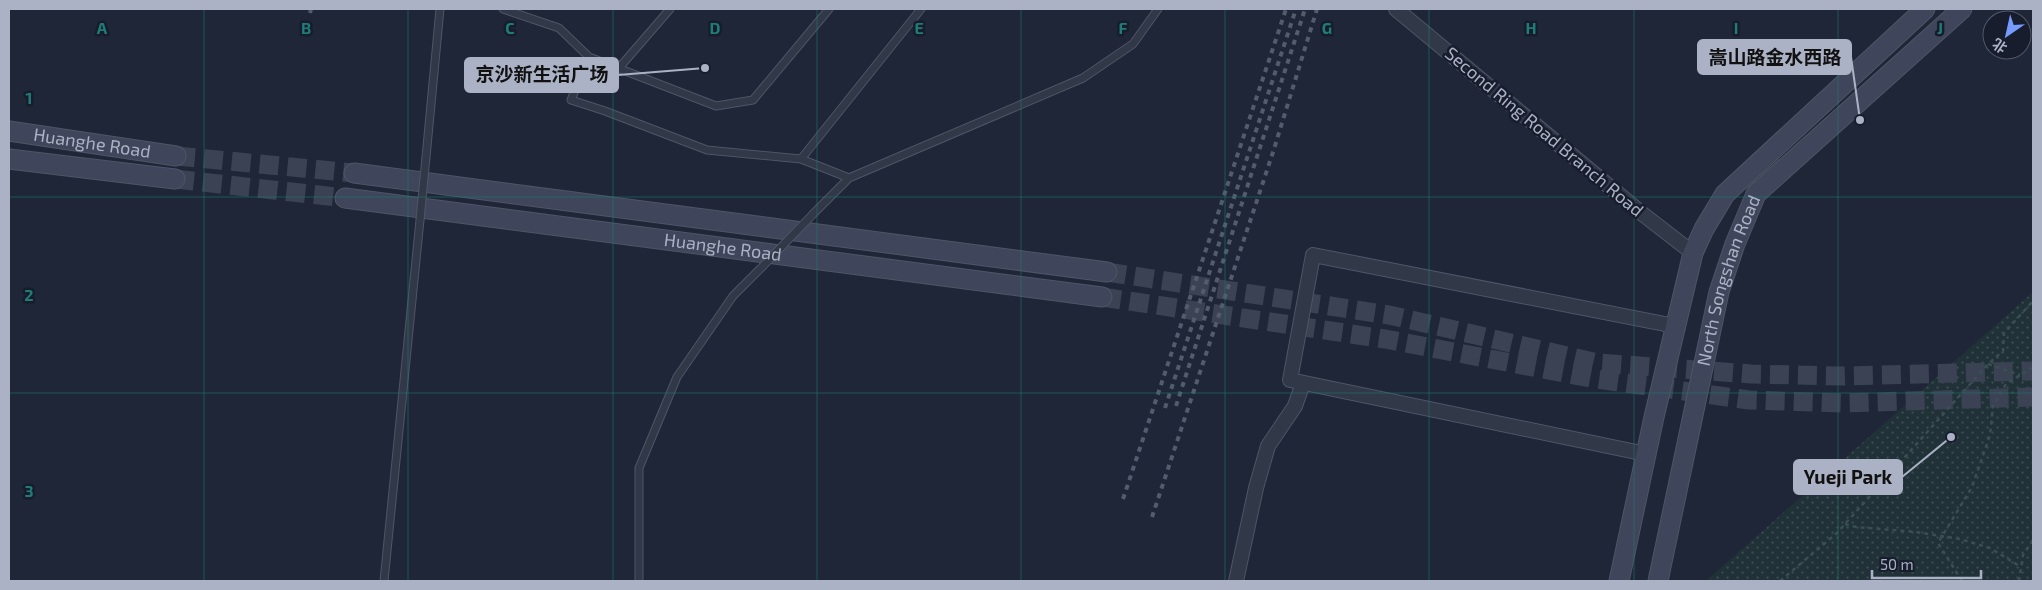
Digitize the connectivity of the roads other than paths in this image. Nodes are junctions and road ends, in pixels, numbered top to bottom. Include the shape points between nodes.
1 (440, 9) edge
2 (503, 9) edge
3 (670, 9) edge
4 (829, 9) edge
5 (922, 9) edge
6 (1158, 9) edge
7 (1396, 9) edge
8 (1925, 9) edge
9 (1962, 9) edge
10 (590, 57) junction
11 (619, 68) junction
12 (9, 131) edge
13 (176, 156) tunnel mouth
14 (801, 158) junction
15 (9, 159) edge
16 (354, 173) tunnel mouth
17 (849, 178) junction
18 (175, 179) tunnel mouth
19 (345, 198) tunnel mouth
20 (1692, 253) junction
21 (1107, 272) tunnel mouth
22 (1102, 297) tunnel mouth
23 (1675, 326) junction
24 (1303, 383) junction
25 (1646, 454) junction
26 (384, 581) edge
27 (639, 581) edge
28 (1236, 581) edge
29 (1619, 581) edge
30 (1658, 581) edge

1 - 26 lane, bridge
2 - 10 lane via 558,28
3 - 11 lane
4 - 11 lane via 753,100 716,106
5 - 14 lane
6 - 17 lane via 1134,44 1083,78
7 - 20 street, Second Ring Road Branch Road
8 - 20 main road, North Songshan Road via 1725,194
9 - 30 main road, North Songshan Road via 1756,194 1719,292
10 - 11 lane
10 - 14 lane via 571,100 706,150
12 - 13 main road, Huanghe Road
14 - 17 lane
15 - 18 main road, Huanghe Road
16 - 21 main road, Huanghe Road
17 - 27 lane, bridge via 733,296 677,377 638,468
19 - 22 main road, Huanghe Road
20 - 23 main road, North Songshan Road
23 - 24 street via 1313,255 1290,380
23 - 25 main road, North Songshan Road
24 - 25 street
24 - 28 street via 1294,406 1268,446
25 - 29 main road, North Songshan Road

